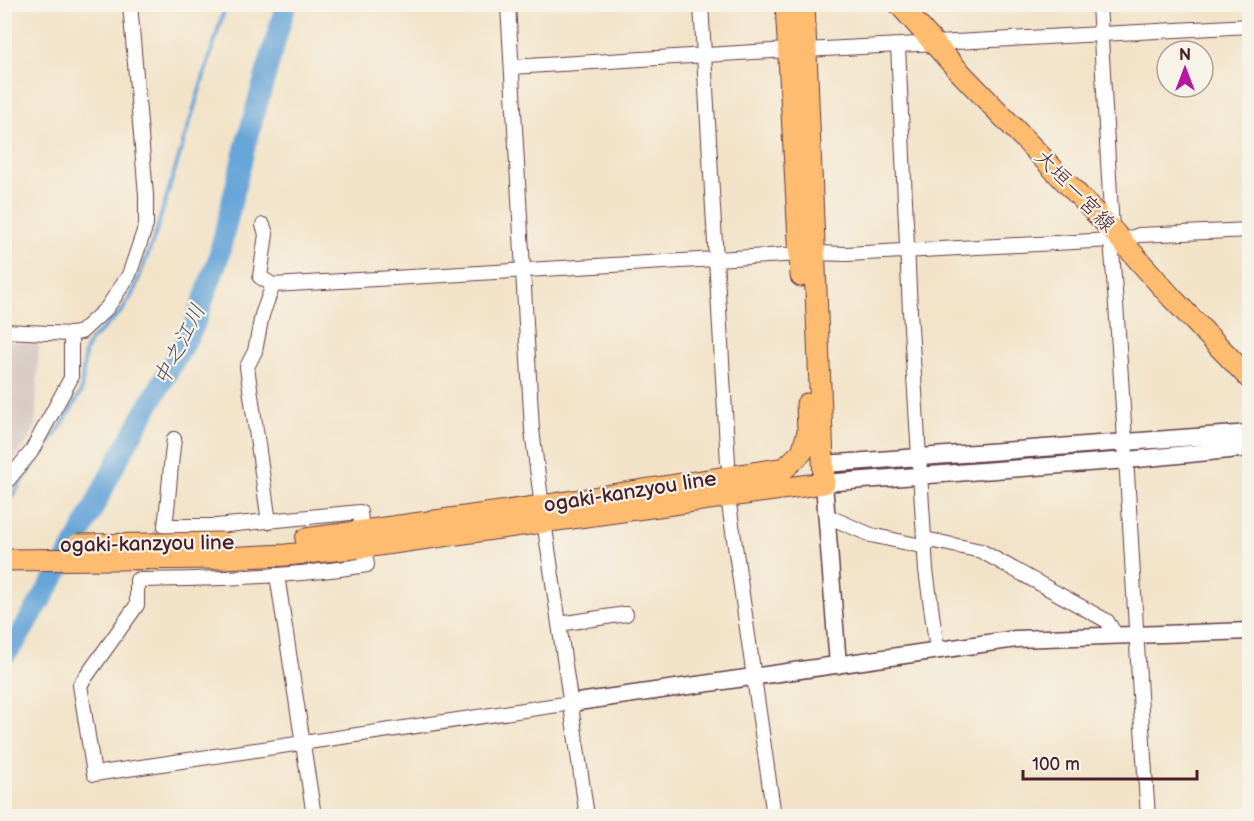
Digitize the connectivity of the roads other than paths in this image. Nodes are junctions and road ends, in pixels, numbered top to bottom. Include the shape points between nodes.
1 (130, 4) edge
2 (508, 4) edge
3 (701, 4) edge
4 (786, 4) edge
5 (804, 4) edge
6 (899, 4) edge
7 (1099, 4) edge
8 (1250, 26) edge
9 (1101, 34) junction
10 (937, 44) junction
11 (898, 46) junction
12 (797, 50) junction
13 (704, 55) junction
14 (512, 67) junction
15 (263, 225) dead end
16 (1250, 230) edge
17 (1115, 237) junction
18 (908, 249) junction
19 (808, 254) junction
20 (716, 260) junction
21 (523, 270) junction
22 (273, 285) junction
23 (4, 331) edge
24 (71, 334) junction
25 (1250, 379) edge
26 (808, 432) junction
27 (1250, 434) edge
28 (174, 439) dead end
29 (1125, 441) junction
30 (1250, 448) edge
31 (921, 458) junction
32 (1127, 460) junction
33 (728, 463) dead end
34 (785, 468) junction
35 (824, 473) junction
36 (922, 477) junction
37 (4, 485) edge
38 (729, 497) junction
39 (543, 514) junction
40 (827, 516) junction
41 (269, 522) junction
42 (363, 539) junction
43 (926, 543) junction
44 (4, 546) edge
45 (222, 551) junction
46 (4, 560) edge
47 (277, 575) junction
48 (626, 614) dead end
49 (559, 624) junction
50 (1250, 631) edge
51 (1116, 635) junction
52 (1135, 636) junction
53 (937, 650) junction
54 (838, 665) junction
55 (754, 678) junction
56 (571, 703) junction
57 (303, 744) junction
58 (314, 816) edge
59 (587, 816) edge
60 (774, 816) edge
61 (1148, 816) edge

1 - 24 street via 146,225 129,275 107,308 81,332
2 - 14 street
3 - 13 street
4 - 12 main road
5 - 12 main road
6 - 10 main road, 大垣一宮線
7 - 9 street
8 - 9 street
9 - 10 street
9 - 17 street
10 - 11 street
10 - 17 main road, 大垣一宮線
11 - 12 street
11 - 18 street
12 - 13 street
12 - 19 main road
13 - 14 street
13 - 20 street
14 - 21 street
15 - 22 street via 266,234 260,277
16 - 17 street
17 - 18 street
17 - 25 main road, 大垣一宮線
17 - 29 street
18 - 19 street
18 - 31 street
19 - 20 street
19 - 26 main road
19 - 35 main road
20 - 21 street
20 - 33 street
21 - 22 street
21 - 39 street via 532,430
22 - 41 street via 255,351 246,367
23 - 24 street
24 - 37 street via 71,378 31,452
26 - 34 main road via 802,452
26 - 35 main road
27 - 29 street
28 - 41 street via 165,526
29 - 31 street
29 - 32 street
30 - 32 street
31 - 35 street
31 - 36 street
32 - 36 street
32 - 52 street
34 - 35 main road, ogaki-kanzyou line
34 - 39 main road, ogaki-kanzyou line
35 - 36 street
35 - 38 main road, ogaki-kanzyou line
35 - 40 street
36 - 43 street
38 - 39 main road, ogaki-kanzyou line
38 - 55 street
39 - 42 main road, ogaki-kanzyou line
39 - 49 street
40 - 43 street via 871,535
40 - 54 street
41 - 42 street via 360,513
42 - 45 main road, ogaki-kanzyou line via 286,555
42 - 47 street via 367,565
43 - 51 street via 981,551 1107,621
43 - 53 street
44 - 45 main road, ogaki-kanzyou line, bridge
45 - 46 main road, ogaki-kanzyou line, bridge
47 - 57 street
47 - 57 street via 137,580 138,605 80,685 94,774
48 - 49 street
49 - 56 street
50 - 52 street
51 - 52 street
51 - 53 street via 1016,639
52 - 61 street
53 - 54 street
54 - 55 street
55 - 56 street
55 - 60 street
56 - 57 street
56 - 59 street
57 - 58 street

